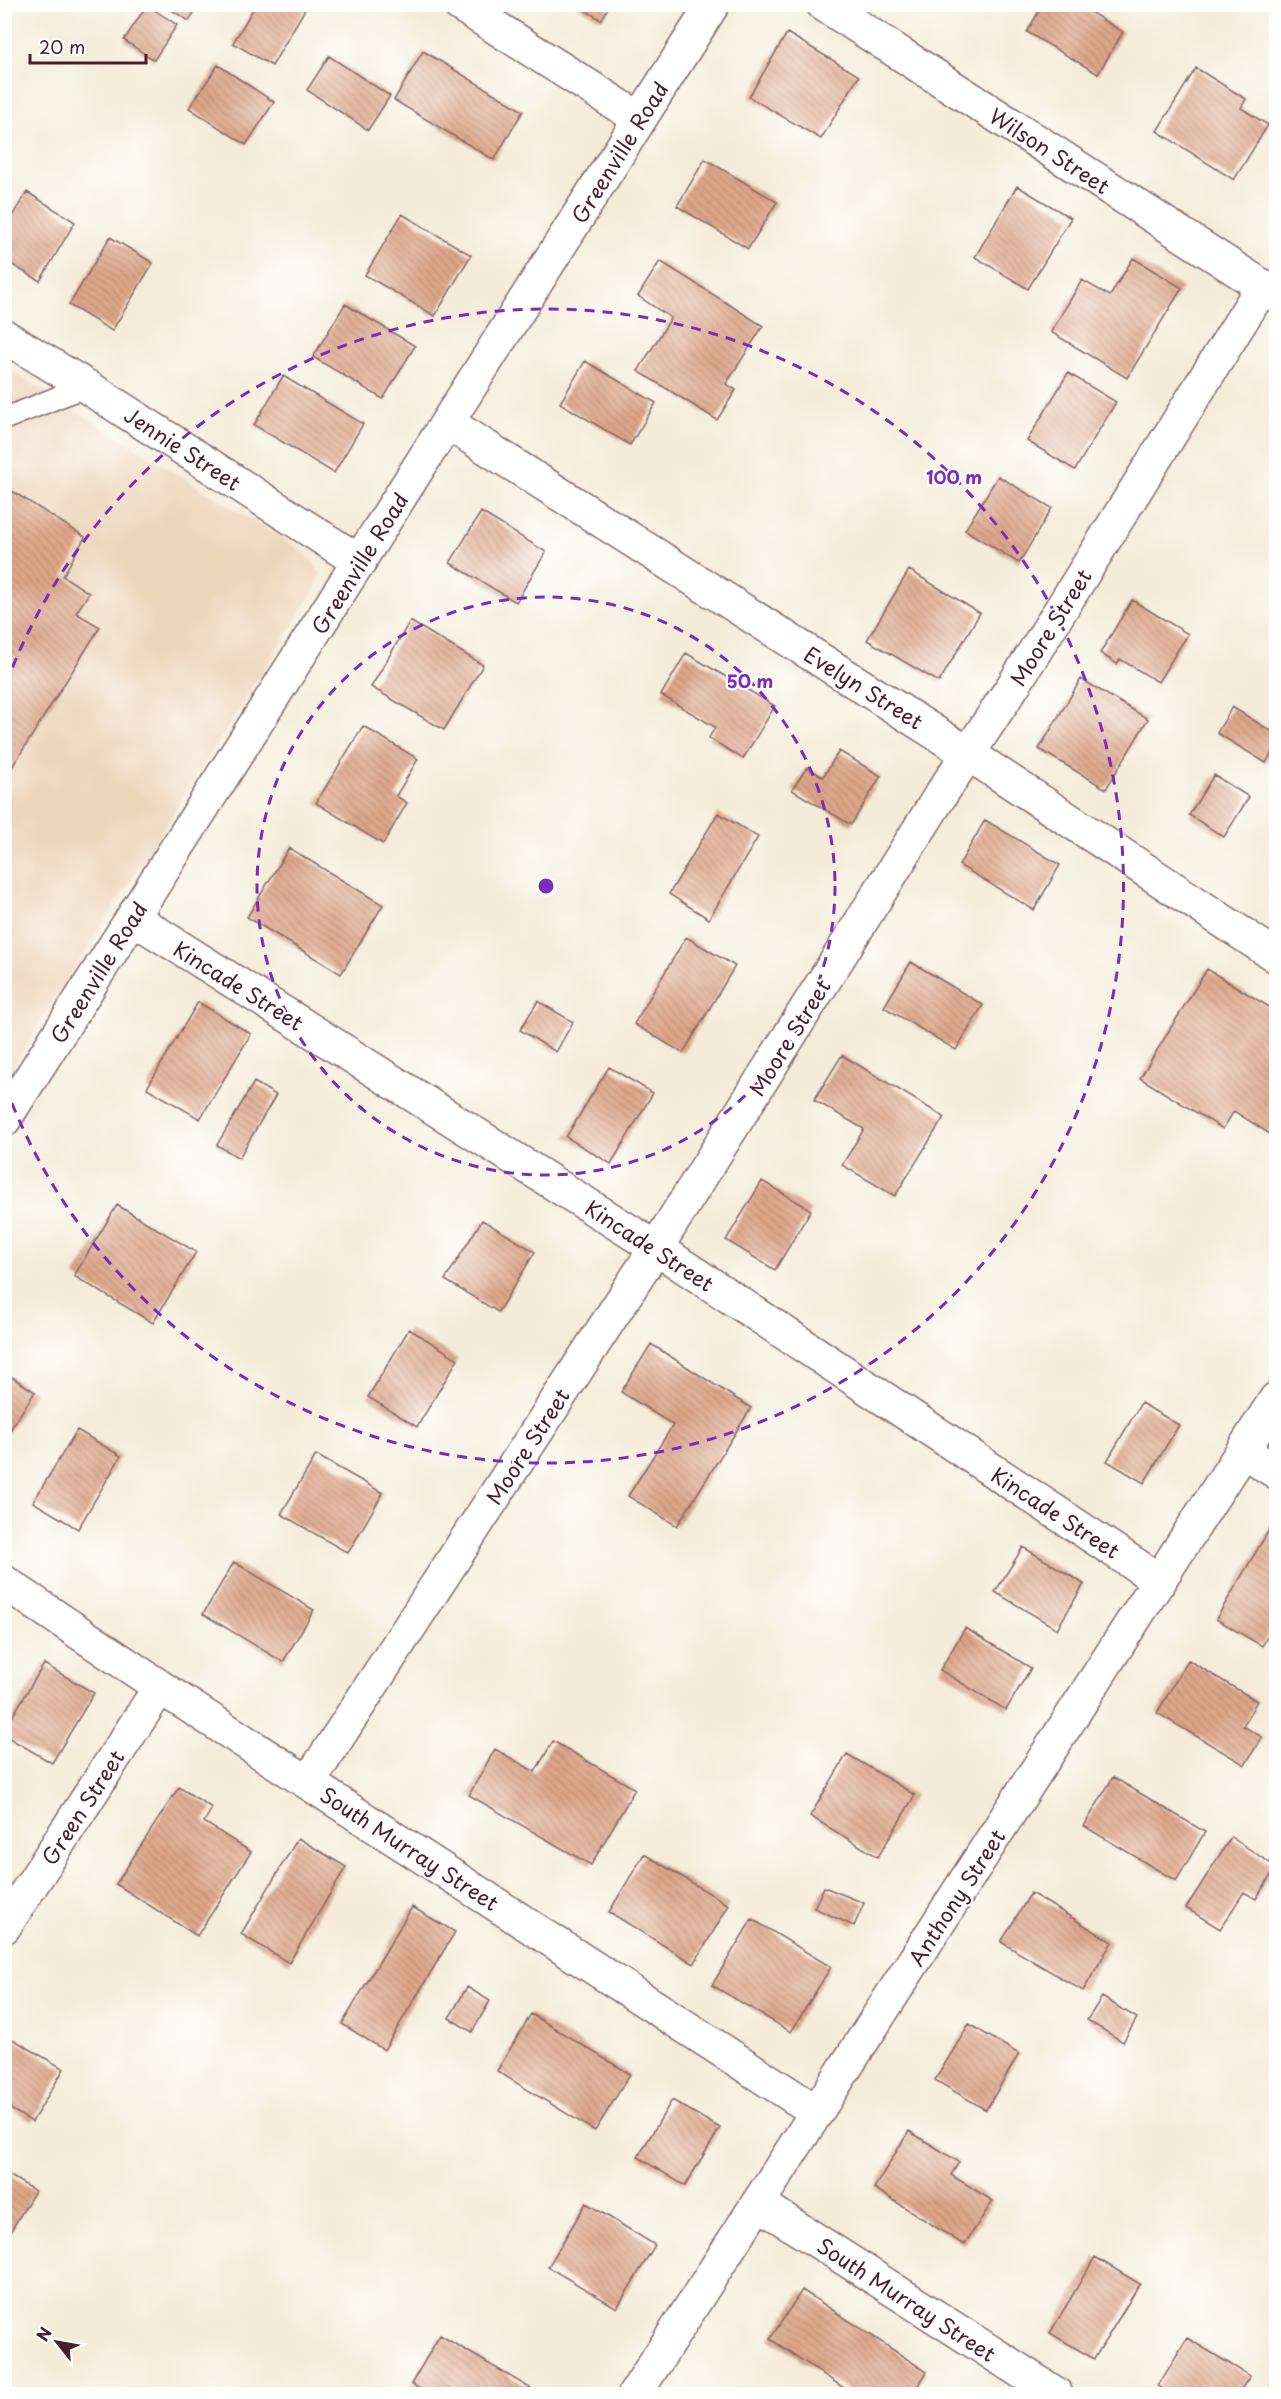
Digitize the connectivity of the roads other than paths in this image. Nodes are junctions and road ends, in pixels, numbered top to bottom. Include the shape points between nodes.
1 (459, 4) edge
2 (713, 4) edge
3 (823, 4) edge
4 (640, 120) junction
5 (1270, 291) edge
6 (4, 336) edge
7 (86, 386) junction
8 (4, 419) edge
9 (448, 423) junction
10 (360, 562) junction
11 (967, 753) junction
12 (133, 918) junction
13 (1276, 956) edge
14 (4, 1120) edge
15 (656, 1248) junction
16 (1276, 1399) edge
17 (1243, 1451) junction
18 (1276, 1472) edge
19 (1160, 1581) junction
20 (4, 1582) edge
21 (160, 1687) junction
22 (308, 1783) junction
23 (4, 1927) edge
24 (817, 2112) junction
25 (758, 2203) junction
26 (635, 2394) edge
27 (1056, 2394) edge

1 - 4 street
2 - 4 street, Greenville Road
3 - 5 street, Wilson Street
4 - 9 street, Greenville Road
5 - 11 street, Moore Street
6 - 7 street, Jennie Street
7 - 8 lane
7 - 10 street, Jennie Street
9 - 10 street, Greenville Road
9 - 11 street, Evelyn Street
10 - 12 street, Greenville Road
11 - 13 street, Evelyn Street
11 - 15 street, Moore Street
12 - 14 street, Greenville Road
12 - 15 street, Kincade Street
15 - 19 street, Kincade Street
15 - 22 street, Moore Street
16 - 17 street, Anthony Street
17 - 18 street
17 - 19 street, Anthony Street
19 - 24 street, Anthony Street
20 - 21 street, South Murray Street
21 - 22 street, South Murray Street
21 - 23 street, Green Street
22 - 24 street, South Murray Street
24 - 25 street, Anthony Street
25 - 26 street, Anthony Street
25 - 27 street, South Murray Street

